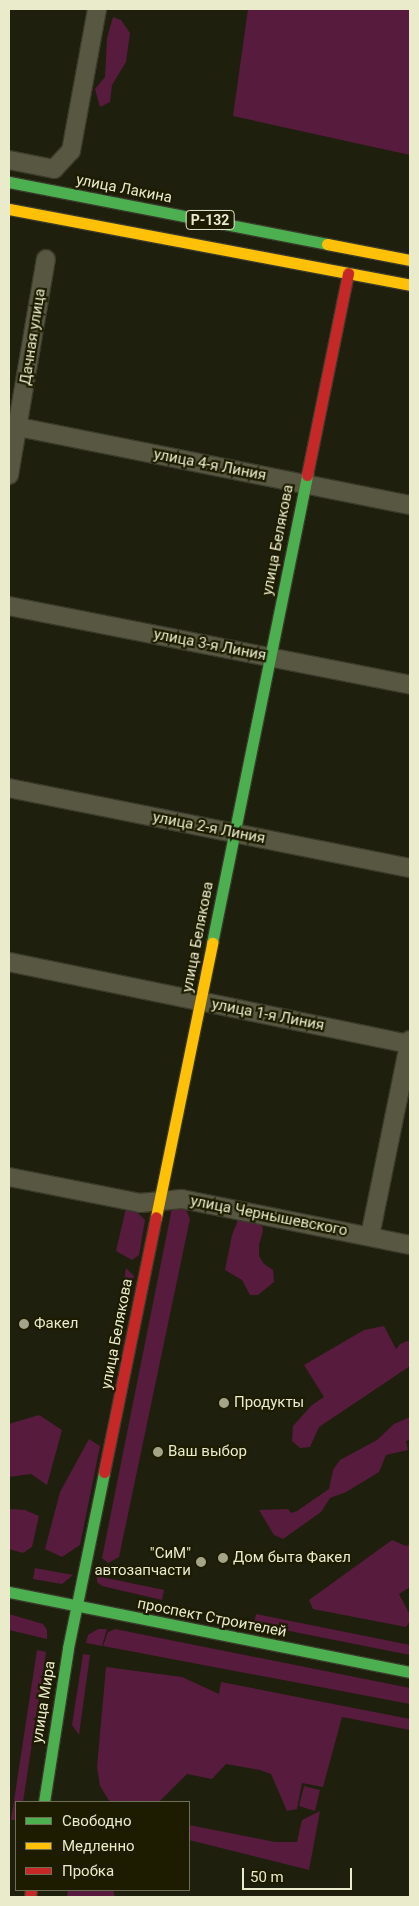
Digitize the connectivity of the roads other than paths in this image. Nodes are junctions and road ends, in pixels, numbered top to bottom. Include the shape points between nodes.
1 (97, 9) edge
2 (9, 160) edge
3 (9, 182) edge
4 (9, 209) edge
5 (46, 259) dead end
6 (410, 260) edge
7 (348, 273) junction
8 (410, 285) edge
9 (13, 425) edge
10 (9, 475) edge
11 (305, 484) junction
12 (410, 505) edge
13 (9, 606) edge
14 (270, 657) junction
15 (410, 685) edge
16 (9, 788) edge
17 (234, 833) junction
18 (410, 868) edge
19 (9, 962) edge
20 (200, 1001) junction
21 (410, 1042) edge
22 (9, 1177) edge
23 (159, 1201) junction
24 (370, 1236) junction
25 (410, 1245) edge
26 (9, 1592) edge
27 (77, 1607) junction
28 (410, 1672) edge
29 (44, 1801) edge

1 - 2 street via 71,151 54,168
3 - 6 main road, улица Лакина / Р-132
4 - 7 main road, Р-132
5 - 9 street, Дачная улица
7 - 8 main road, Р-132
7 - 11 main road, улица Белякова
9 - 10 street, Дачная улица
9 - 11 street, улица 4-я Линия
11 - 12 street, улица 4-я Линия
11 - 14 main road, улица Белякова
13 - 14 street, улица 3-я Линия
14 - 15 street, улица 3-я Линия
14 - 17 main road, улица Белякова
16 - 17 street, улица 2-я Линия
17 - 18 street, улица 2-я Линия
17 - 20 main road, улица Белякова
19 - 20 street, улица 1-я Линия
20 - 21 street, улица 1-я Линия
20 - 23 main road, улица Белякова
21 - 24 street
22 - 23 street, улица Чернышевского via 140,1203
23 - 24 street, улица Чернышевского via 182,1199
23 - 27 main road, улица Белякова
24 - 25 street, улица Чернышевского
26 - 27 main road, проспект Строителей
27 - 28 main road, проспект Строителей
27 - 29 main road, улица Мира

